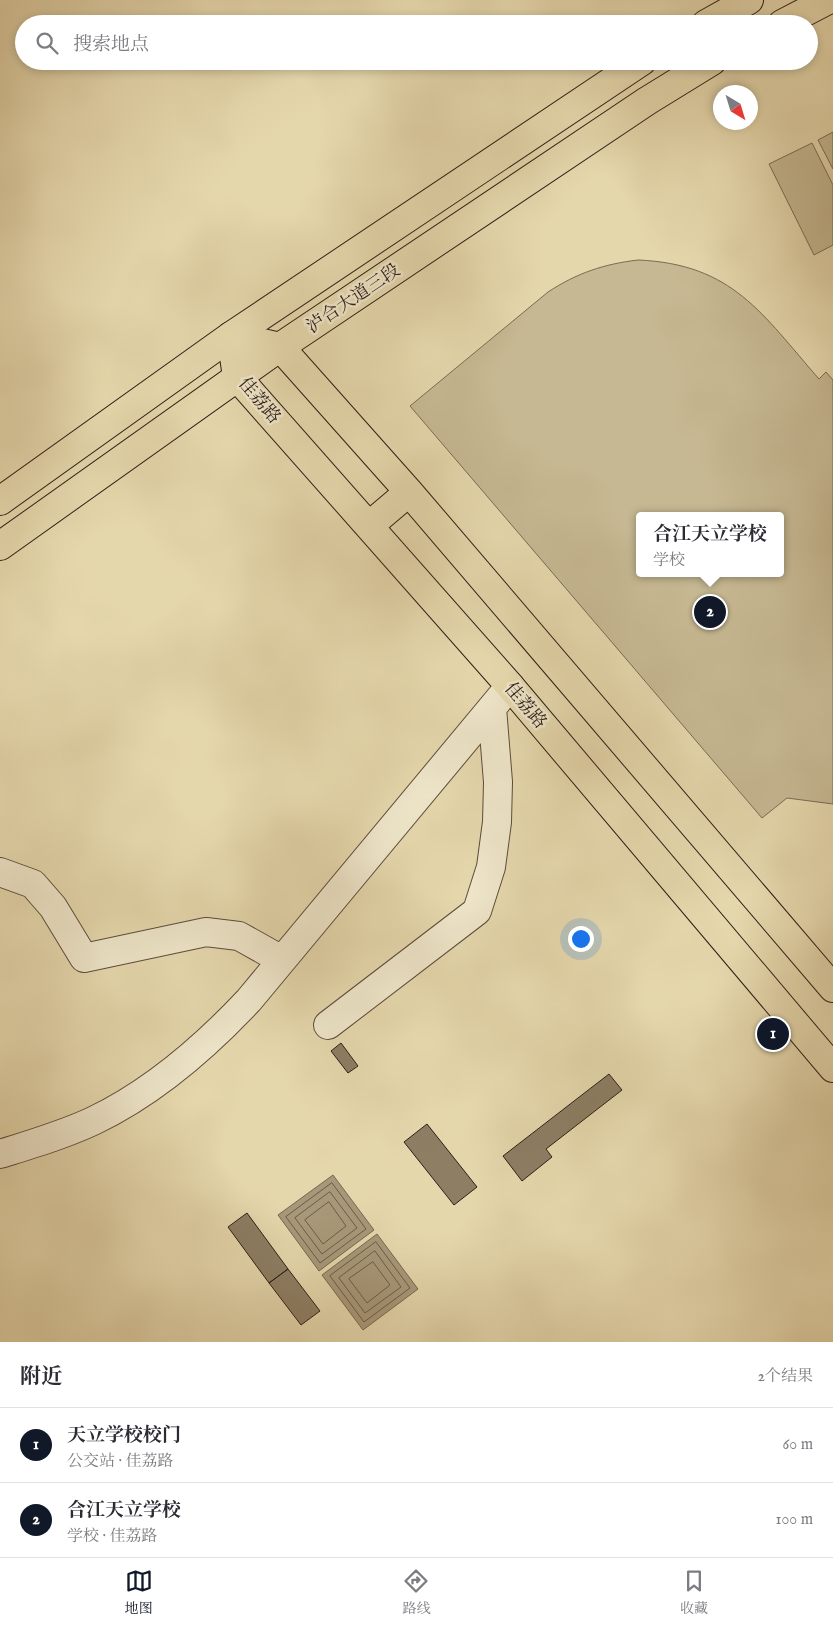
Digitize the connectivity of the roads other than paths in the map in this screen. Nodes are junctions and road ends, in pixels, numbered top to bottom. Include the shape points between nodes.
1 (749, 0) edge
2 (828, 0) edge
3 (722, 15) edge
4 (799, 15) edge
5 (629, 70) edge
6 (697, 70) edge
7 (399, 224) junction
8 (419, 254) junction
9 (231, 336) junction
10 (280, 347) junction
11 (238, 377) junction
12 (79, 444) junction
13 (101, 474) junction
14 (409, 492) junction
15 (0, 501) edge
16 (370, 525) junction
17 (0, 546) edge
18 (510, 686) junction
19 (492, 708) junction
20 (0, 872) edge
21 (282, 960) junction
22 (833, 988) edge
23 (328, 1025) dead end
24 (833, 1068) edge
25 (0, 1154) edge

1 - 3 main road
2 - 4 main road
5 - 7 main road, 泸合大道三段
6 - 8 main road, 泸合大道三段
7 - 8 main road
7 - 9 main road, 泸合大道三段
8 - 10 main road, 泸合大道三段
9 - 10 main road
9 - 11 main road, 佳荔路
9 - 12 main road, 泸合大道三段
10 - 11 main road, 泸合大道三段
10 - 14 main road
11 - 13 main road, 泸合大道三段
11 - 16 main road, 佳荔路
12 - 13 main road
12 - 15 main road, 泸合大道三段
13 - 17 main road, 泸合大道三段
14 - 16 main road
14 - 22 main road
16 - 18 main road, 佳荔路
18 - 19 street
18 - 24 main road, 佳荔路
19 - 21 street
19 - 23 street via 498,782 497,822 491,867 477,911
20 - 21 street via 33,884 53,907 84,958 206,932 239,936
21 - 25 street via 223,1027 147,1089 92,1121

